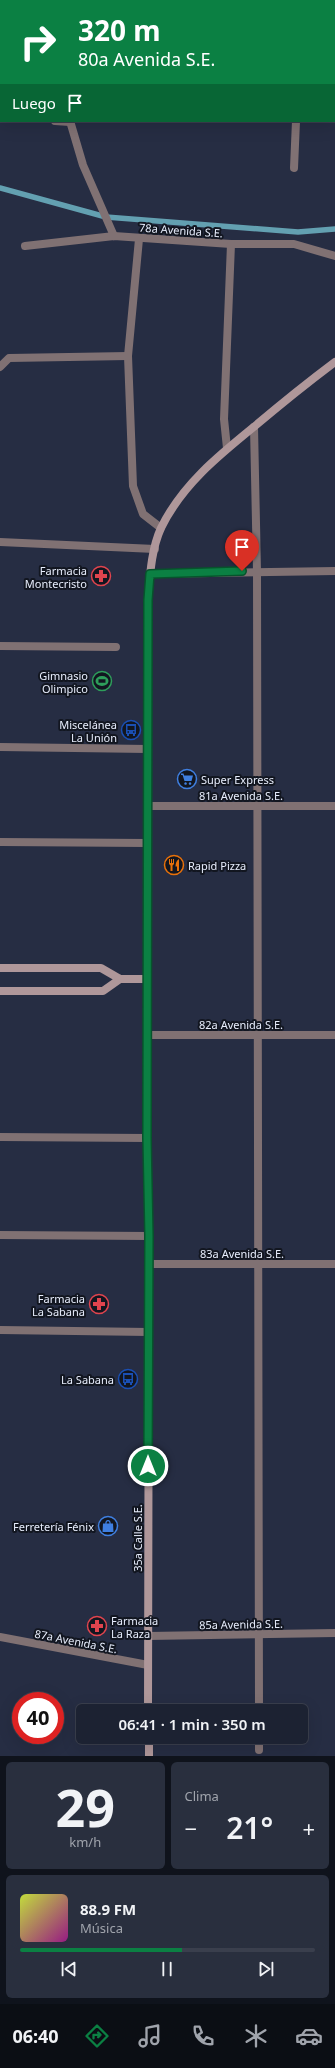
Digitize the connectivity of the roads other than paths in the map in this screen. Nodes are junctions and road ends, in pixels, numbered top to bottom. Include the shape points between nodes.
1 (70, 122) edge
2 (296, 122) edge
3 (294, 168) dead end
4 (114, 236) junction
5 (139, 238) junction
6 (231, 244) junction
7 (25, 246) dead end
8 (335, 256) edge
9 (128, 356) junction
10 (335, 362) edge
11 (0, 367) edge
12 (254, 427) junction
13 (227, 448) junction
14 (161, 528) junction
15 (0, 542) edge
16 (155, 549) junction
17 (257, 571) junction
18 (335, 571) edge
19 (150, 574) junction
20 (0, 646) edge
21 (116, 647) dead end
22 (0, 747) edge
23 (148, 749) junction
24 (148, 806) junction
25 (258, 806) junction
26 (335, 806) edge
27 (0, 842) edge
28 (148, 843) junction
29 (0, 968) edge
30 (120, 979) junction
31 (147, 979) junction
32 (0, 991) edge
33 (147, 1035) junction
34 (258, 1035) junction
35 (335, 1035) edge
36 (0, 1137) edge
37 (147, 1138) junction
38 (0, 1235) edge
39 (149, 1236) junction
40 (149, 1264) junction
41 (258, 1264) junction
42 (335, 1264) edge
43 (0, 1330) edge
44 (149, 1332) junction
45 (335, 1633) edge
46 (258, 1634) junction
47 (148, 1636) junction
48 (0, 1637) edge
49 (148, 1665) junction
50 (148, 1704) edge
51 (259, 1704) edge
52 (149, 1744) edge
53 (259, 1744) edge
54 (259, 1750) dead end
55 (149, 1756) edge

1 - 4 street via 83,165
2 - 3 street
4 - 5 street, 78a Avenida S.E.
4 - 7 street, 78a Avenida S.E.
5 - 6 street, 78a Avenida S.E.
5 - 9 street
6 - 8 street, 78a Avenida S.E. via 294,244
6 - 13 street via 224,419
9 - 11 street via 9,358
9 - 14 street via 133,486 143,514
10 - 12 street, 35a Calle S.E.
12 - 13 street, 35a Calle S.E.
12 - 17 street
13 - 14 street, 35a Calle S.E. via 189,484
14 - 16 street, 35a Calle S.E.
15 - 16 street
16 - 19 street, 35a Calle S.E.
17 - 18 street
17 - 19 street
17 - 25 street
19 - 23 street, 35a Calle S.E.
20 - 21 street
22 - 23 street
23 - 24 street, 35a Calle S.E.
24 - 25 street, 81a Avenida S.E.
24 - 28 street, 35a Calle S.E.
25 - 26 street, 81a Avenida S.E.
25 - 34 street
27 - 28 street
28 - 31 street, 35a Calle S.E.
29 - 30 street via 101,968
30 - 31 street
30 - 32 street via 103,991
31 - 33 street, 35a Calle S.E.
33 - 34 street, 82a Avenida S.E.
33 - 37 street, 35a Calle S.E.
34 - 35 street, 82a Avenida S.E.
34 - 41 street
36 - 37 street
37 - 39 street, 35a Calle S.E.
38 - 39 street
39 - 40 street, 35a Calle S.E.
40 - 41 street, 83a Avenida S.E.
40 - 44 street, 35a Calle S.E.
41 - 42 street, 83a Avenida S.E.
41 - 46 street
43 - 44 street
44 - 47 street, 35a Calle S.E.
45 - 46 street, 85a Avenida S.E.
46 - 47 street, 85a Avenida S.E.
46 - 51 street
47 - 49 street, 35a Calle S.E.
48 - 49 street, 87a Avenida S.E.
49 - 50 street, 35a Calle S.E.
52 - 55 street
53 - 54 street

